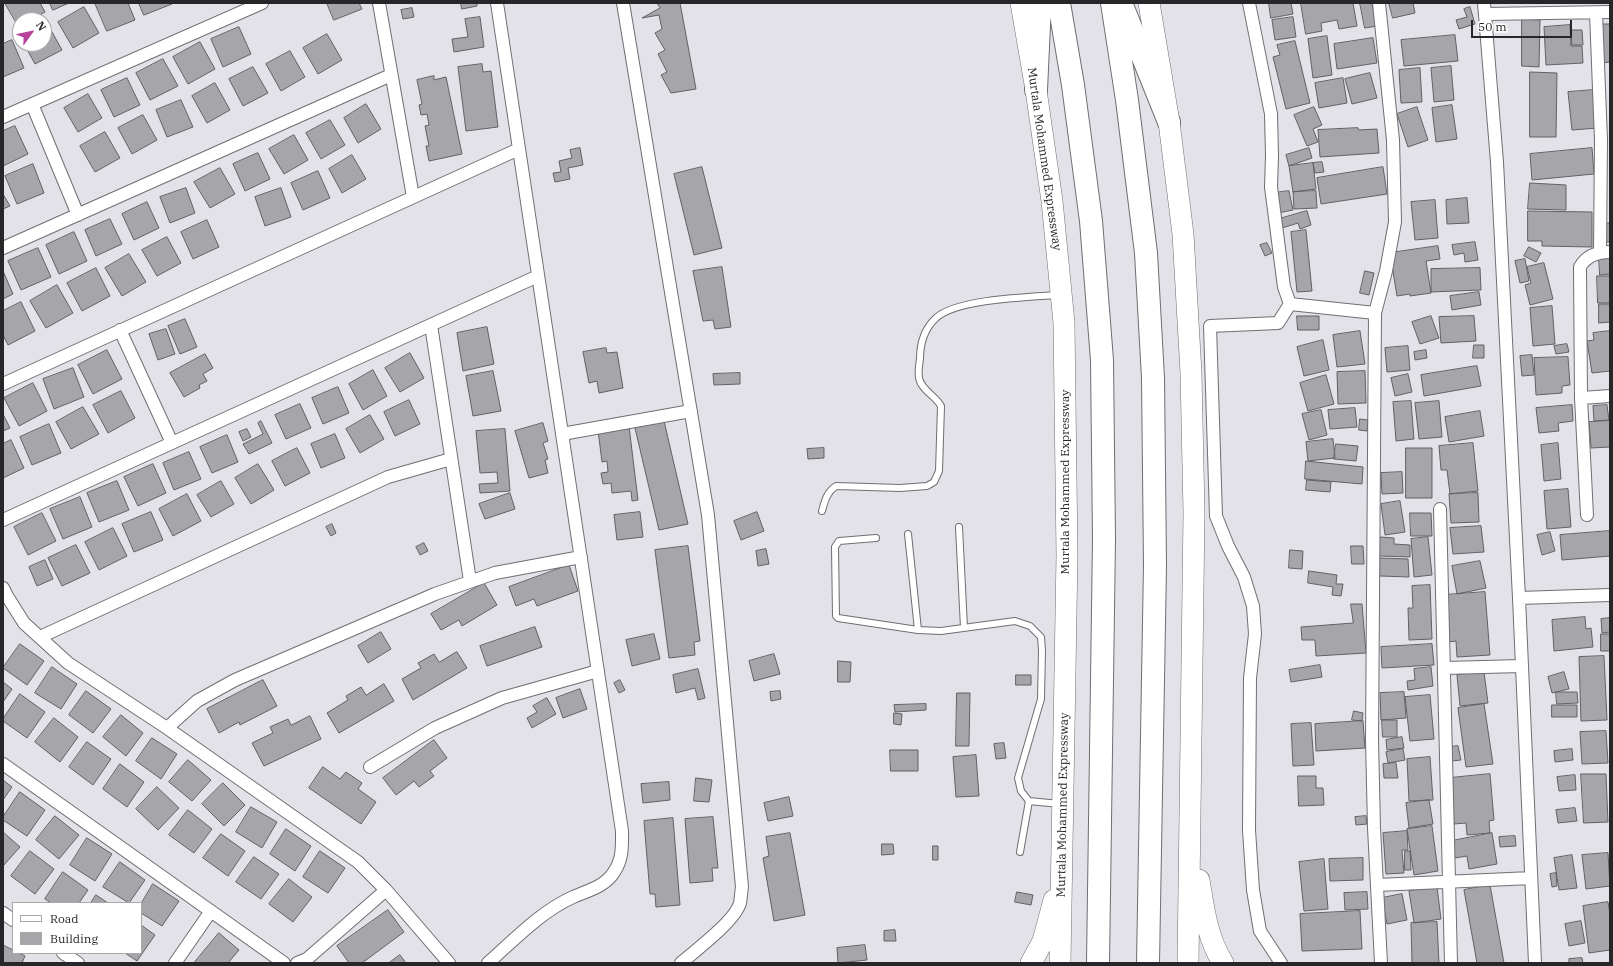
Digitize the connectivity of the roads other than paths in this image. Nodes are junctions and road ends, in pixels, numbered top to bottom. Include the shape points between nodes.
1 (262, 3) edge
2 (379, 3) edge
3 (497, 3) edge
4 (623, 3) edge
5 (1021, 3) edge
6 (1040, 3) edge
7 (1059, 3) edge
8 (1112, 3) edge
9 (1121, 3) edge
10 (1149, 3) edge
11 (1249, 3) edge
12 (1379, 3) edge
13 (1485, 8) edge
14 (1610, 12) edge
15 (1596, 13) junction
16 (391, 75) junction
17 (1036, 90) junction
18 (32, 104) junction
19 (3, 117) edge
20 (1169, 122) junction
21 (1605, 140) edge
22 (519, 149) junction
23 (412, 198) junction
24 (78, 215) junction
25 (3, 248) edge
26 (1605, 252) edge
27 (538, 276) junction
28 (1062, 295) junction
29 (1290, 304) junction
30 (1374, 313) junction
31 (431, 325) junction
32 (120, 330) junction
33 (3, 384) edge
34 (1610, 396) edge
35 (1581, 398) junction
36 (691, 411) junction
37 (562, 434) junction
38 (172, 443) junction
39 (451, 459) junction
40 (1440, 509) dead end
41 (822, 511) dead end
42 (1587, 515) dead end
43 (3, 520) edge
44 (959, 527) dead end
45 (908, 534) dead end
46 (876, 538) dead end
47 (581, 557) junction
48 (470, 582) junction
49 (3, 588) edge
50 (1610, 595) edge
51 (1519, 598) junction
52 (964, 628) junction
53 (918, 630) junction
54 (40, 637) junction
55 (1522, 666) junction
56 (1444, 668) junction
57 (598, 671) junction
58 (167, 728) junction
59 (3, 764) edge
60 (370, 767) dead end
61 (1028, 801) junction
62 (1063, 805) junction
63 (1191, 805) junction
64 (1063, 840) junction
65 (1020, 852) dead end
66 (1531, 878) junction
67 (1449, 882) junction
68 (1377, 885) junction
69 (386, 890) junction
70 (211, 911) junction
71 (3, 913) edge
72 (12, 919) edge
73 (64, 954) edge
74 (78, 963) edge
75 (175, 963) edge
76 (284, 963) edge
77 (298, 963) edge
78 (449, 963) edge
79 (488, 963) edge
80 (681, 963) edge
81 (1031, 963) edge
82 (1060, 963) edge
83 (1098, 963) edge
84 (1148, 963) edge
85 (1188, 963) edge
86 (1223, 963) edge
87 (1281, 963) edge
88 (1381, 963) edge
89 (1451, 963) edge
90 (1535, 963) edge

1 - 18 street
2 - 16 street
3 - 22 street
4 - 36 street
5 - 17 highway, Murtala Mohammed Expressway
6 - 17 highway
7 - 83 highway via 1091,221 1102,360 1104,539
8 - 84 highway via 1146,253 1153,378 1155,565
9 - 20 highway
10 - 20 highway
11 - 29 street via 1271,114 1271,187 1284,287
12 - 30 street via 1393,140 1395,222 1386,271
13 - 15 street
13 - 51 street via 1497,162
14 - 15 street
15 - 21 street
16 - 23 street
16 - 24 street
17 - 28 highway, Murtala Mohammed Expressway
18 - 19 street
18 - 24 street
20 - 63 highway via 1184,234 1191,373 1194,513
21 - 26 street
22 - 23 street
22 - 27 street
23 - 32 street
24 - 25 street
26 - 35 street via 1584,260 1580,267
27 - 31 street
27 - 37 street
28 - 41 lane via 1009,298 960,306 937,317 926,329 920,349 919,378 941,406 939,471 934,482 926,486 900,488 836,486 830,490
28 - 62 highway, Murtala Mohammed Expressway via 1067,555
29 - 30 street
29 - 87 street via 1278,322 1210,326 1216,516 1244,577 1253,606 1249,830 1253,890 1260,931
30 - 68 street via 1372,740
31 - 38 street
31 - 39 street
32 - 33 street
32 - 38 street
34 - 35 street
35 - 42 street
36 - 37 street
36 - 80 street via 708,515 742,887 740,904 729,919
37 - 47 street
38 - 43 street
39 - 48 street
39 - 54 street via 388,477
40 - 56 street
44 - 52 lane
45 - 53 lane
46 - 53 lane via 836,543 836,616 841,619
47 - 48 street via 495,573
47 - 57 street
48 - 58 street via 435,594 235,680 198,701
49 - 54 street via 24,623
50 - 51 street
51 - 55 street
52 - 53 lane
52 - 61 lane via 1015,621 1030,626 1041,637 1041,700 1018,778 1021,791
54 - 58 street via 68,663
55 - 56 street
55 - 66 street
56 - 67 street
57 - 60 street via 502,698 435,728
57 - 79 street via 622,831 622,855 614,873 596,888 572,898 537,919
58 - 69 street via 358,862
59 - 70 street
61 - 62 lane
61 - 65 lane
62 - 64 highway, Murtala Mohammed Expressway
63 - 85 highway
63 - 86 highway via 1206,925
64 - 81 highway via 1055,897 1043,941
64 - 82 highway, Murtala Mohammed Expressway
66 - 67 street
66 - 90 street
67 - 68 street
67 - 89 street
68 - 88 street
69 - 77 street via 307,959
69 - 78 street
70 - 75 street
70 - 76 street
71 - 72 street
73 - 74 street

